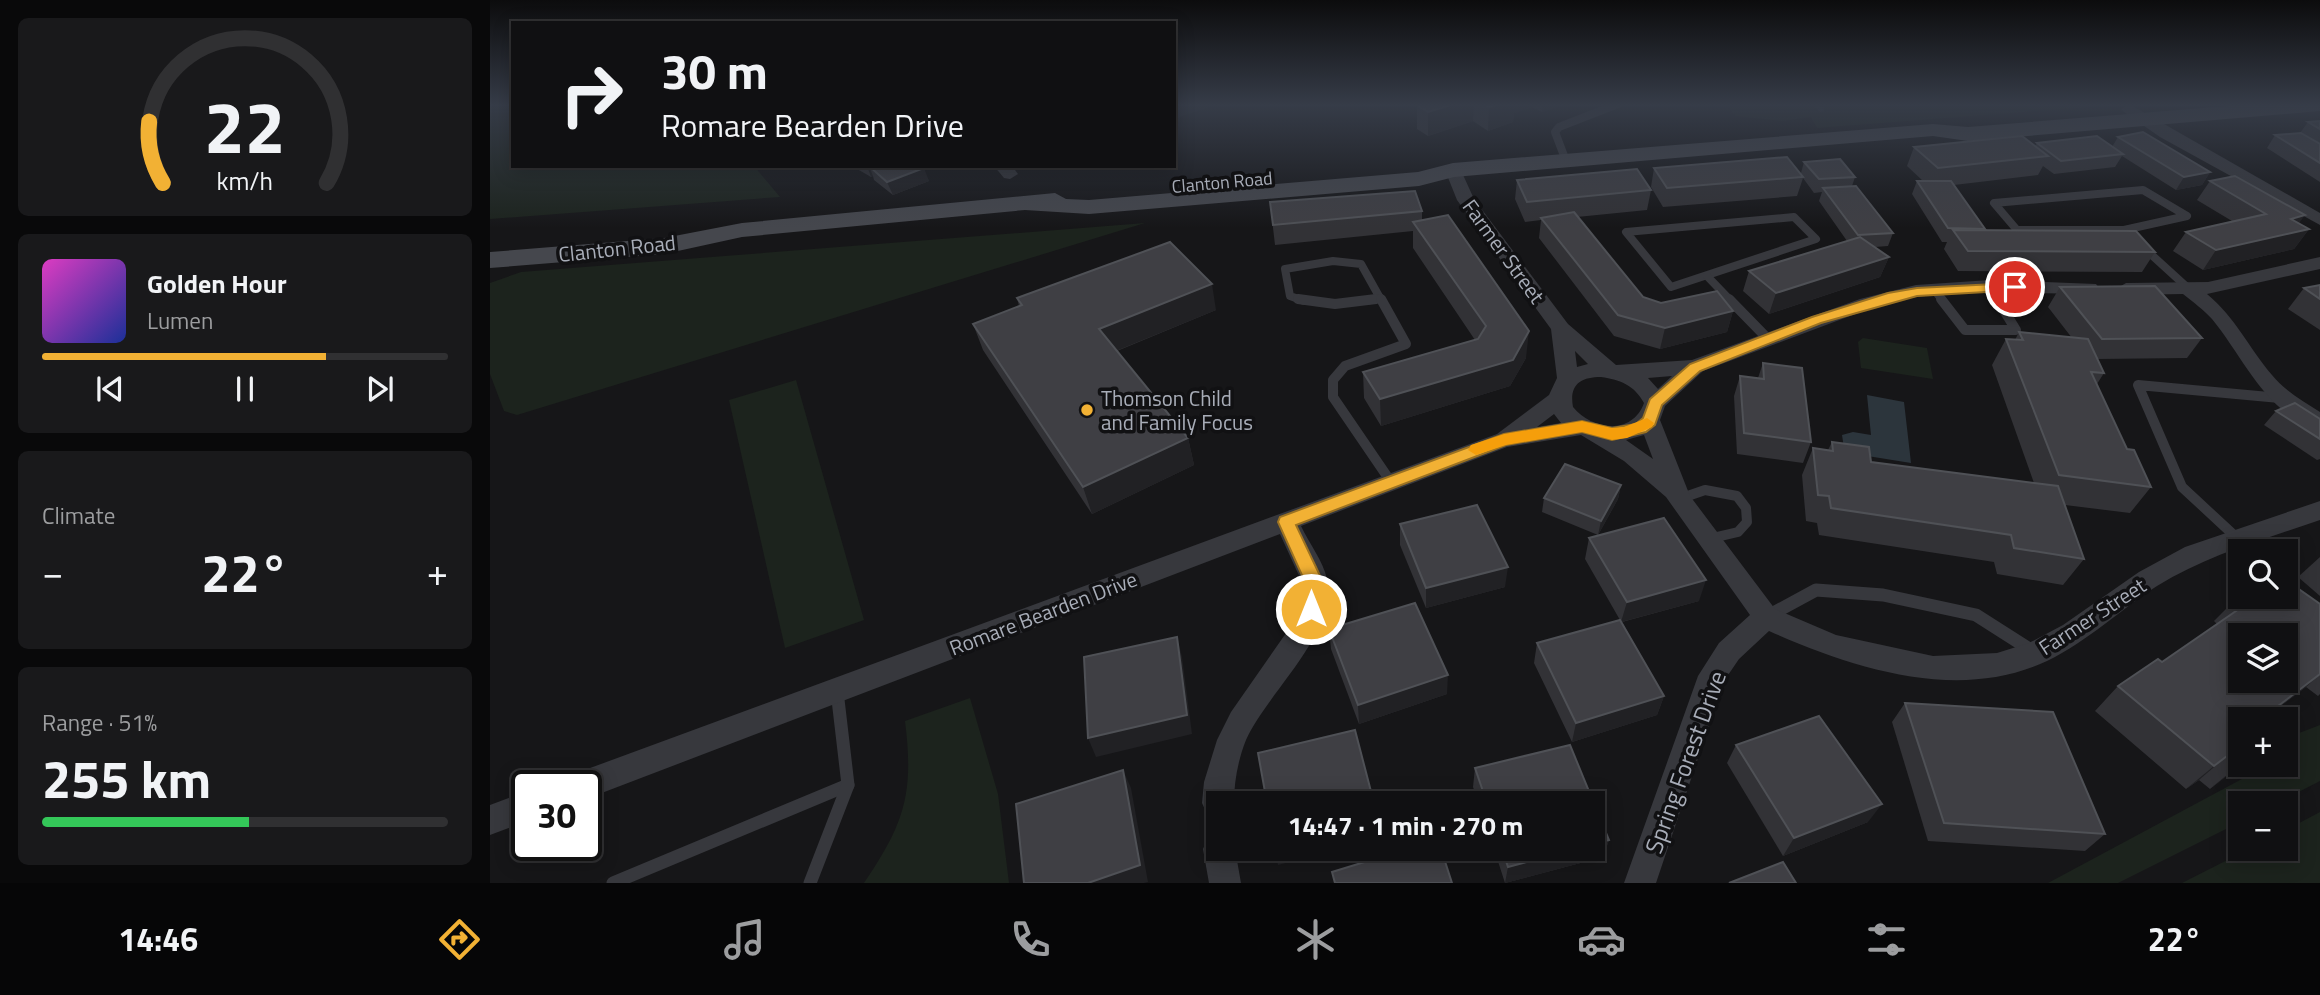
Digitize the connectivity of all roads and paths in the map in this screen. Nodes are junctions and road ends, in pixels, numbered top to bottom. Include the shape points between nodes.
1 (1559, 145) edge
2 (1753, 145) edge
3 (2191, 145) edge
4 (1566, 161) junction
5 (1453, 170) junction
6 (2320, 220) edge
7 (742, 230) junction
8 (2124, 230) junction
9 (490, 243) edge
10 (490, 260) edge
11 (2320, 263) edge
12 (1707, 276) junction
13 (1989, 287) junction
14 (2189, 289) junction
15 (1935, 290) junction
16 (1381, 298) junction
17 (1561, 328) junction
18 (1768, 339) junction
19 (1695, 367) junction
20 (1615, 371) junction
21 (1563, 389) junction
22 (2283, 398) junction
23 (1653, 412) junction
24 (2320, 422) edge
25 (1589, 429) junction
26 (1504, 440) junction
27 (1391, 482) junction
28 (1677, 495) junction
29 (2320, 510) edge
30 (1286, 522) junction
31 (2236, 538) junction
32 (1708, 539) junction
33 (1766, 617) junction
34 (2036, 653) junction
35 (837, 691) junction
36 (602, 779) edge
37 (848, 785) junction
38 (1218, 791) edge
39 (511, 812) edge
40 (490, 820) edge
41 (1221, 861) edge
42 (613, 883) edge
43 (810, 883) edge
44 (1225, 883) edge
45 (1640, 883) edge

1 - 4 lane
2 - 4 main road, Clanton Road
3 - 6 street
4 - 5 main road, Clanton Road
5 - 7 main road, Clanton Road via 1419,179 1089,207 1034,205
5 - 17 street, Farmer Street via 1466,200
7 - 9 main road, Clanton Road via 681,227
7 - 10 main road, Clanton Road via 664,246
8 - 8 lane via 2187,216 2143,190 1994,203 2017,230
8 - 14 lane
11 - 14 street via 2228,285
12 - 12 lane via 1671,287 1626,232 1794,218 1816,239
12 - 18 lane
13 - 14 street
13 - 15 street
13 - 15 lane via 2016,330 1965,330
14 - 22 street via 2218,313 2253,366
15 - 18 street via 1893,296
16 - 16 lane via 1361,264 1322,262 1285,269 1290,296 1306,303 1342,305
16 - 27 lane via 1406,344 1345,366 1333,380 1333,397
17 - 20 street, Farmer Street
17 - 21 street, Farmer Street
18 - 19 street
19 - 20 street
19 - 23 street
20 - 21 street via 1579,373
20 - 23 street via 1645,385
21 - 25 street via 1562,410
21 - 26 street, Romare Bearden Drive
22 - 24 street
22 - 31 lane via 2138,385 2182,487
23 - 25 street via 1627,433
23 - 28 street, Farmer Street
25 - 26 street, Romare Bearden Drive
25 - 28 street, Farmer Street via 1632,455
26 - 27 street, Romare Bearden Drive
27 - 30 street, Romare Bearden Drive
28 - 32 street, Farmer Street
28 - 32 lane via 1705,490 1737,496 1746,508 1747,522 1738,532
29 - 31 street, Farmer Street
30 - 35 street, Romare Bearden Drive
30 - 38 street via 1314,582 1311,609 1300,635 1240,722
31 - 34 street, Farmer Street via 2148,579 2073,633
32 - 33 street, Farmer Street
33 - 34 street, Farmer Street via 1832,646 1933,668 1997,665
33 - 34 lane via 1816,590 1883,595 1976,615
33 - 45 street, Spring Forest Drive via 1729,652 1712,676
35 - 36 street, Romare Bearden Drive
35 - 37 lane
37 - 42 lane
37 - 43 lane
39 - 40 street
41 - 44 street

